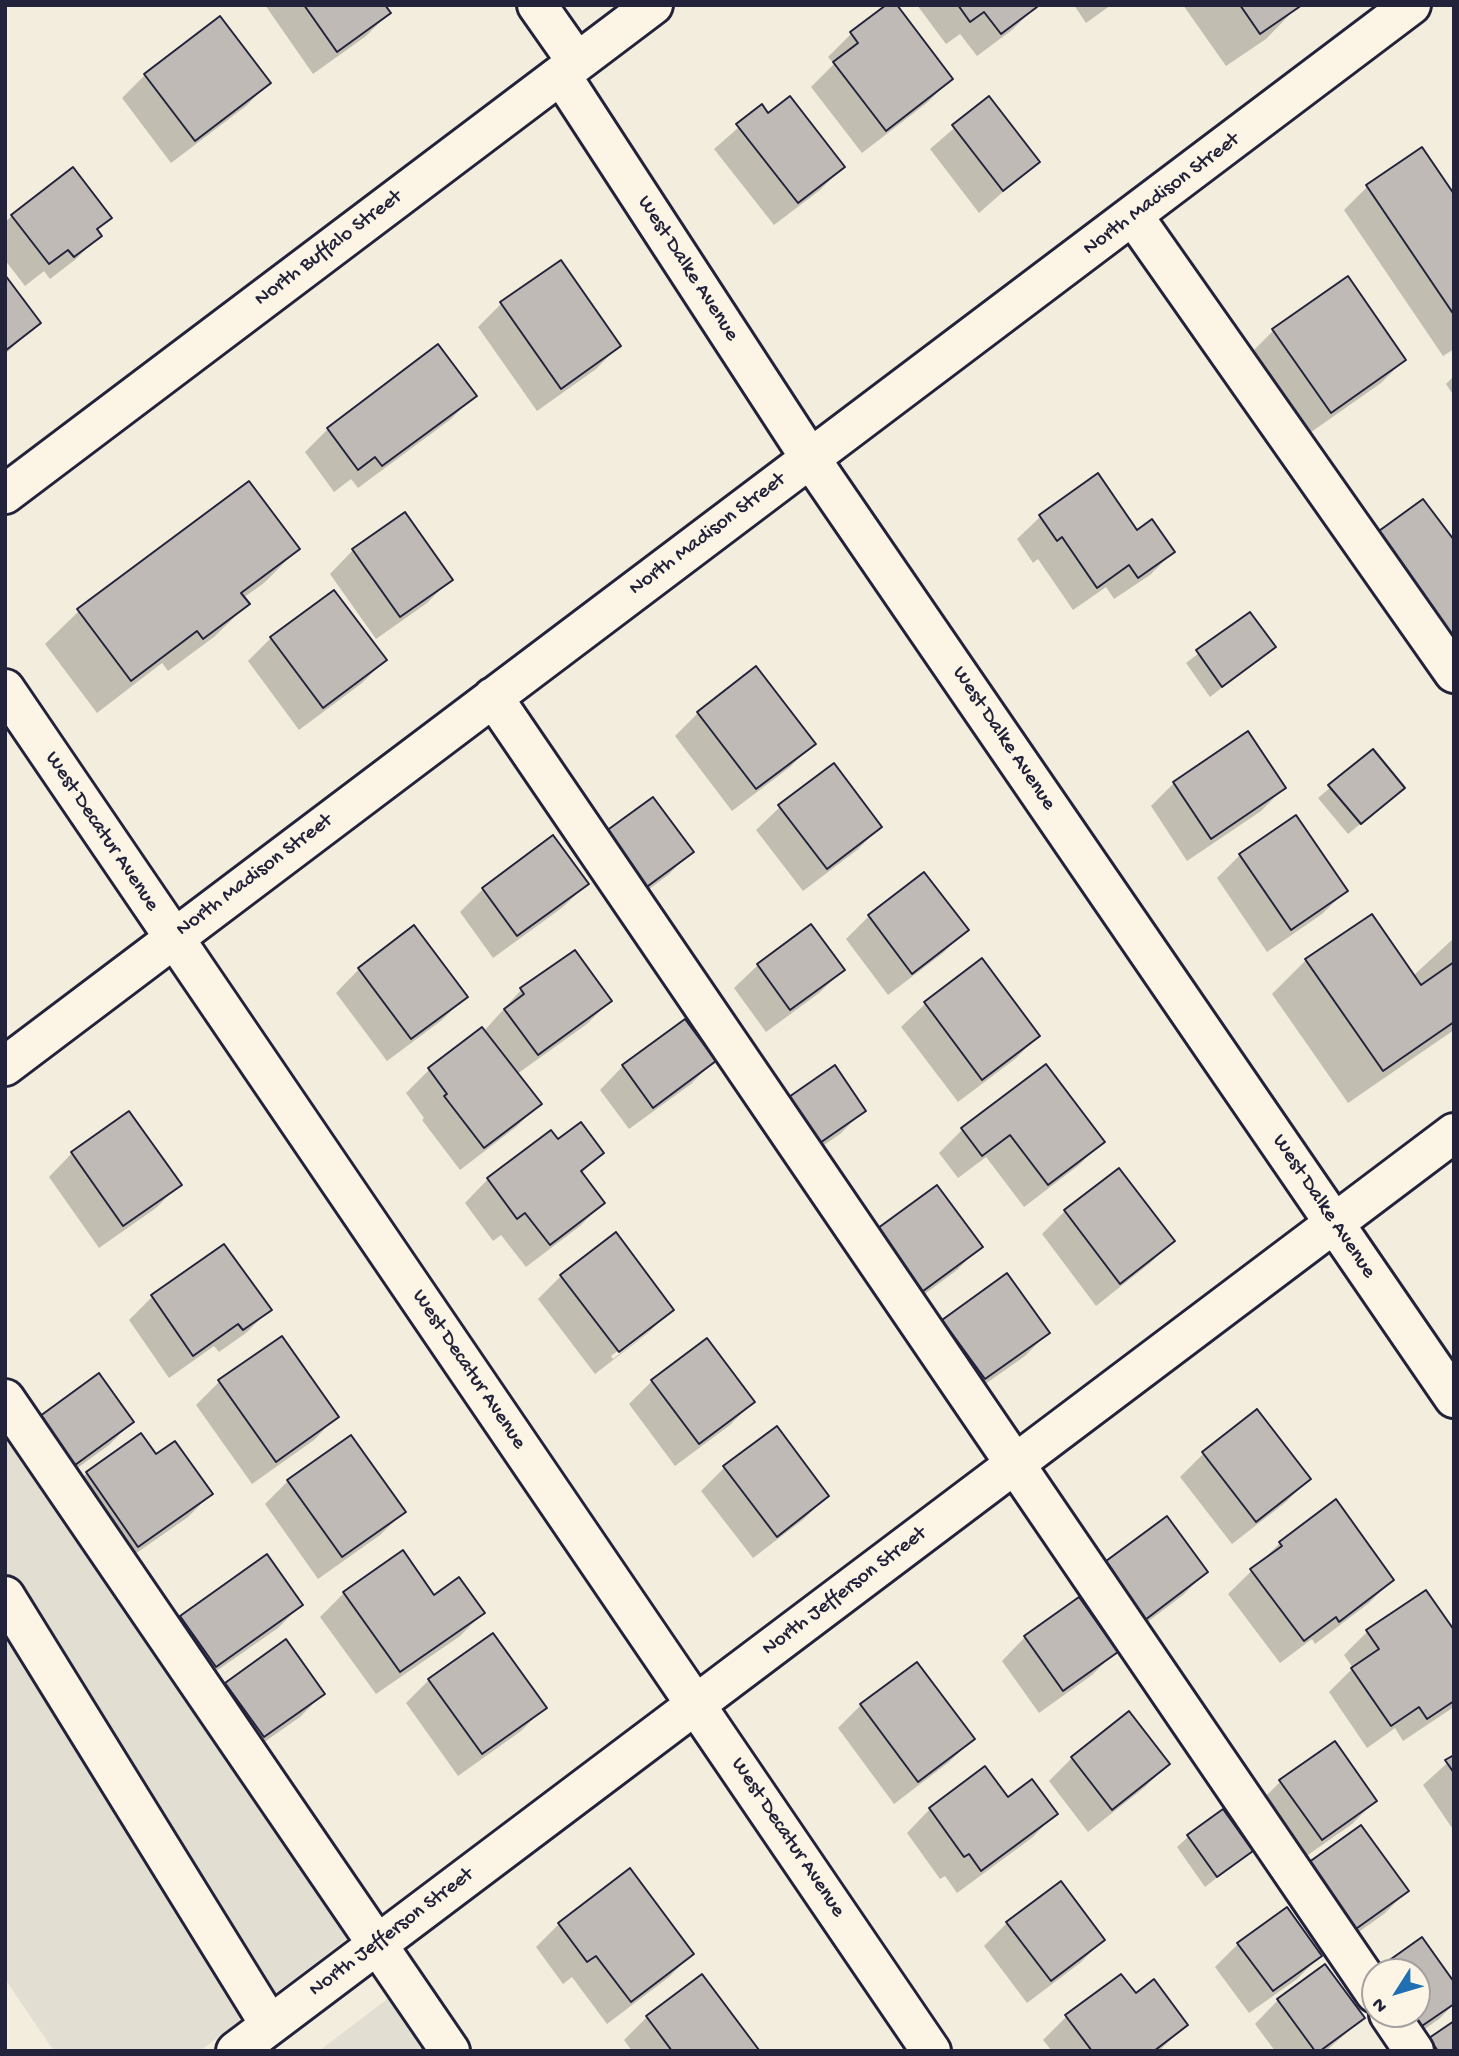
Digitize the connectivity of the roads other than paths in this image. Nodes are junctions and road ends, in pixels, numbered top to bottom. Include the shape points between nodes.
1 (537, 5) edge
2 (653, 5) edge
3 (1411, 5) edge
4 (569, 69) junction
5 (1134, 217) junction
6 (810, 458) junction
7 (5, 494) edge
8 (1454, 673) edge
9 (5, 689) edge
10 (493, 697) junction
11 (172, 938) junction
12 (5, 1066) edge
13 (1454, 1133) edge
14 (1334, 1223) junction
15 (1454, 1398) edge
16 (5, 1399) edge
17 (1017, 1462) junction
18 (5, 1596) edge
19 (696, 1704) junction
20 (378, 1944) junction
21 (1361, 1972) edge
22 (270, 2025) junction
23 (1398, 2028) edge
24 (236, 2051) edge
25 (450, 2051) edge
26 (930, 2051) edge
27 (1414, 2051) edge

1 - 4 street, West Dalke Avenue
2 - 4 street, North Buffalo Street
3 - 5 street, North Madison Street
4 - 6 street, West Dalke Avenue
4 - 7 street, North Buffalo Street
5 - 6 street, North Madison Street
5 - 8 street
6 - 10 street, North Madison Street
6 - 14 street, West Dalke Avenue
9 - 11 street, West Decatur Avenue
10 - 11 street, North Madison Street
10 - 17 street
11 - 12 street, North Madison Street
11 - 19 street, West Decatur Avenue
13 - 14 street, North Jefferson Street
14 - 15 street, West Dalke Avenue
14 - 17 street, North Jefferson Street
16 - 20 street
17 - 19 street, North Jefferson Street
17 - 21 street
18 - 22 street
19 - 20 street, North Jefferson Street
19 - 26 street, West Decatur Avenue
20 - 22 street, North Jefferson Street
20 - 25 street
22 - 24 street, North Jefferson Street
23 - 27 street

